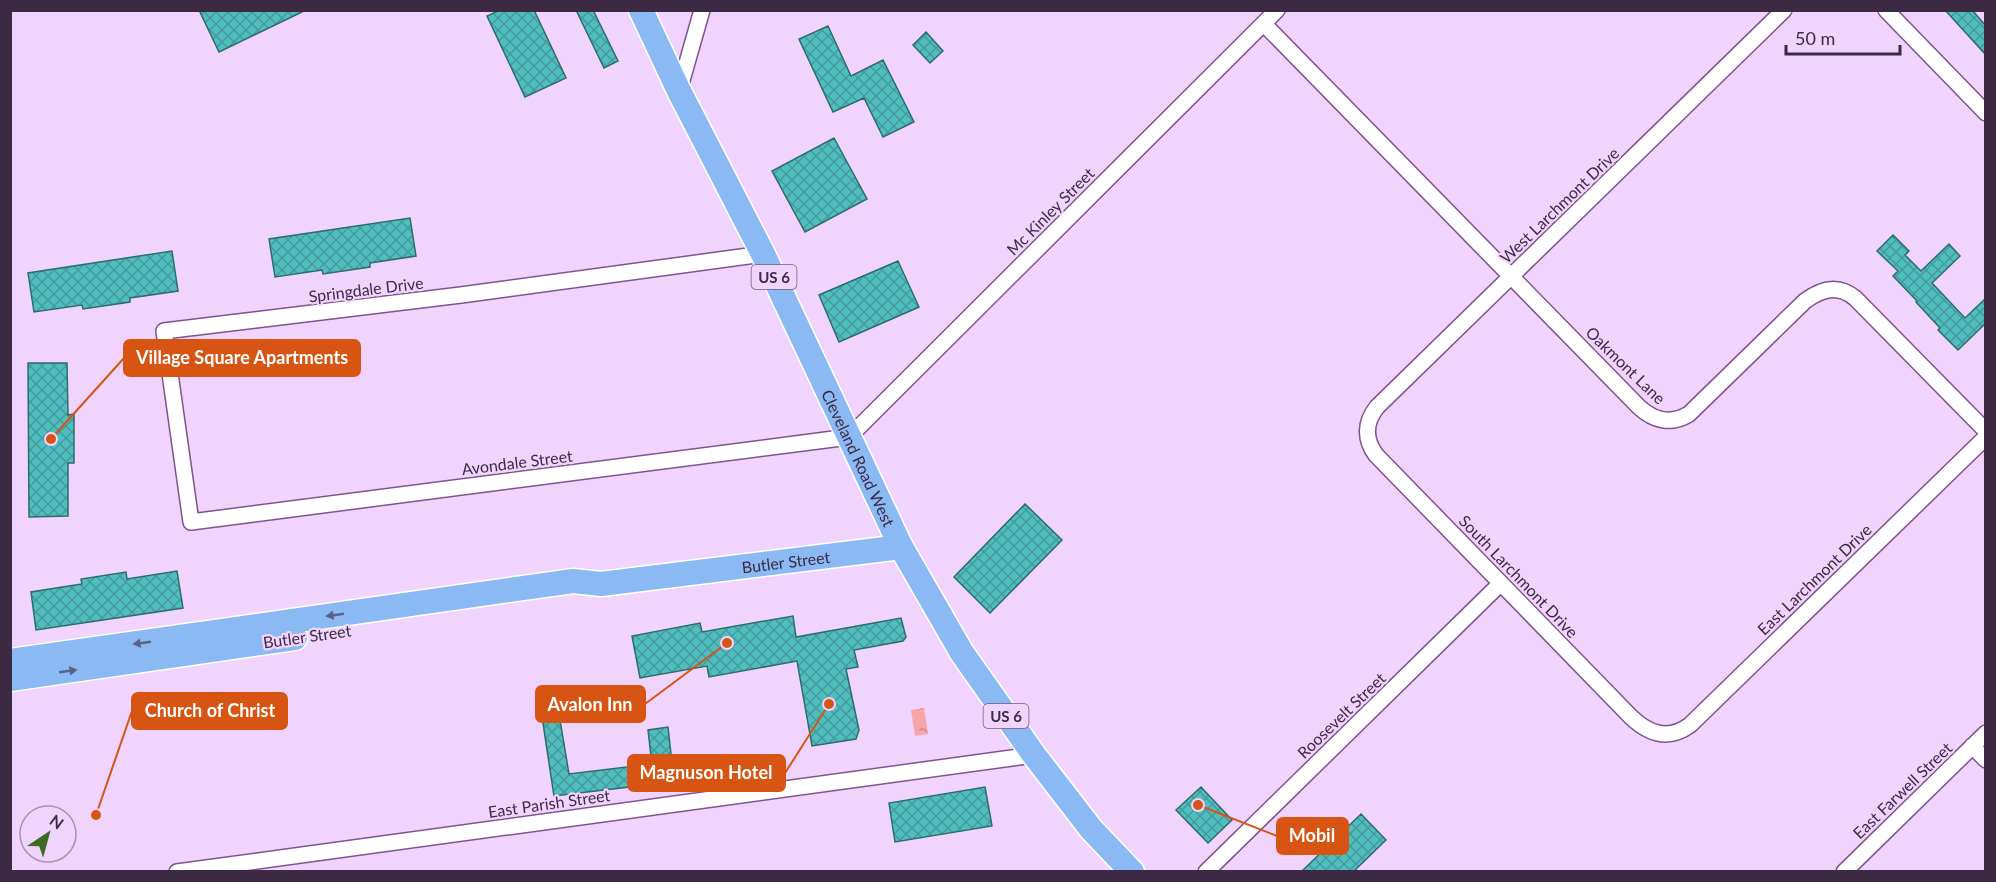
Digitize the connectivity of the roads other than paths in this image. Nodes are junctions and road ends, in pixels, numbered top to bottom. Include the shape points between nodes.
1 (641, 10) edge
2 (702, 10) edge
3 (1277, 10) edge
4 (1784, 10) edge
5 (1886, 10) edge
6 (1264, 24) junction
7 (679, 91) junction
8 (1986, 113) edge
9 (763, 255) junction
10 (1511, 277) junction
11 (1367, 429) joint
12 (1986, 431) edge
13 (849, 437) junction
14 (1986, 437) edge
15 (191, 522) joint
16 (901, 547) junction
17 (1501, 583) junction
18 (601, 584) junction
19 (10, 661) edge
20 (10, 679) edge
21 (1986, 733) edge
22 (1661, 735) joint
23 (1972, 746) junction
24 (1034, 755) junction
25 (1986, 760) edge
26 (177, 872) edge
27 (1132, 872) edge
28 (1206, 872) edge
29 (1844, 872) edge

1 - 7 main road, Cleveland Road West / US 6
2 - 7 street
3 - 6 street, Mc Kinley Street
4 - 10 street, West Larchmont Drive
5 - 8 street
6 - 10 street, Oakmont Lane
6 - 13 street, Mc Kinley Street
7 - 9 main road, Cleveland Road West / US 6
9 - 13 main road, Cleveland Road West / US 6
9 - 15 street, Springdale Drive via 164,331
10 - 11 street, West Larchmont Drive via 1377,407
10 - 12 street, Oakmont Lane via 1639,407 1655,418 1674,420 1689,414 1805,301 1830,289 1855,298
11 - 17 street, South Larchmont Drive via 1376,455
13 - 15 street, Avondale Street
13 - 16 main road, Cleveland Road West / US 6
14 - 22 street, East Larchmont Drive via 1690,725
16 - 18 main road, Butler Street
16 - 24 main road, Cleveland Road West / US 6 via 962,653
17 - 22 street, South Larchmont Drive via 1638,724
17 - 28 street, Roosevelt Street
18 -> 19 main road, Butler Street via 573,581
20 -> 18 main road, Butler Street via 575,597
21 - 23 street, East Farwell Street
23 - 25 street
23 - 29 street, East Farwell Street
24 - 26 street, East Parish Street
24 - 27 main road, Cleveland Road West / US 6 via 1091,829

